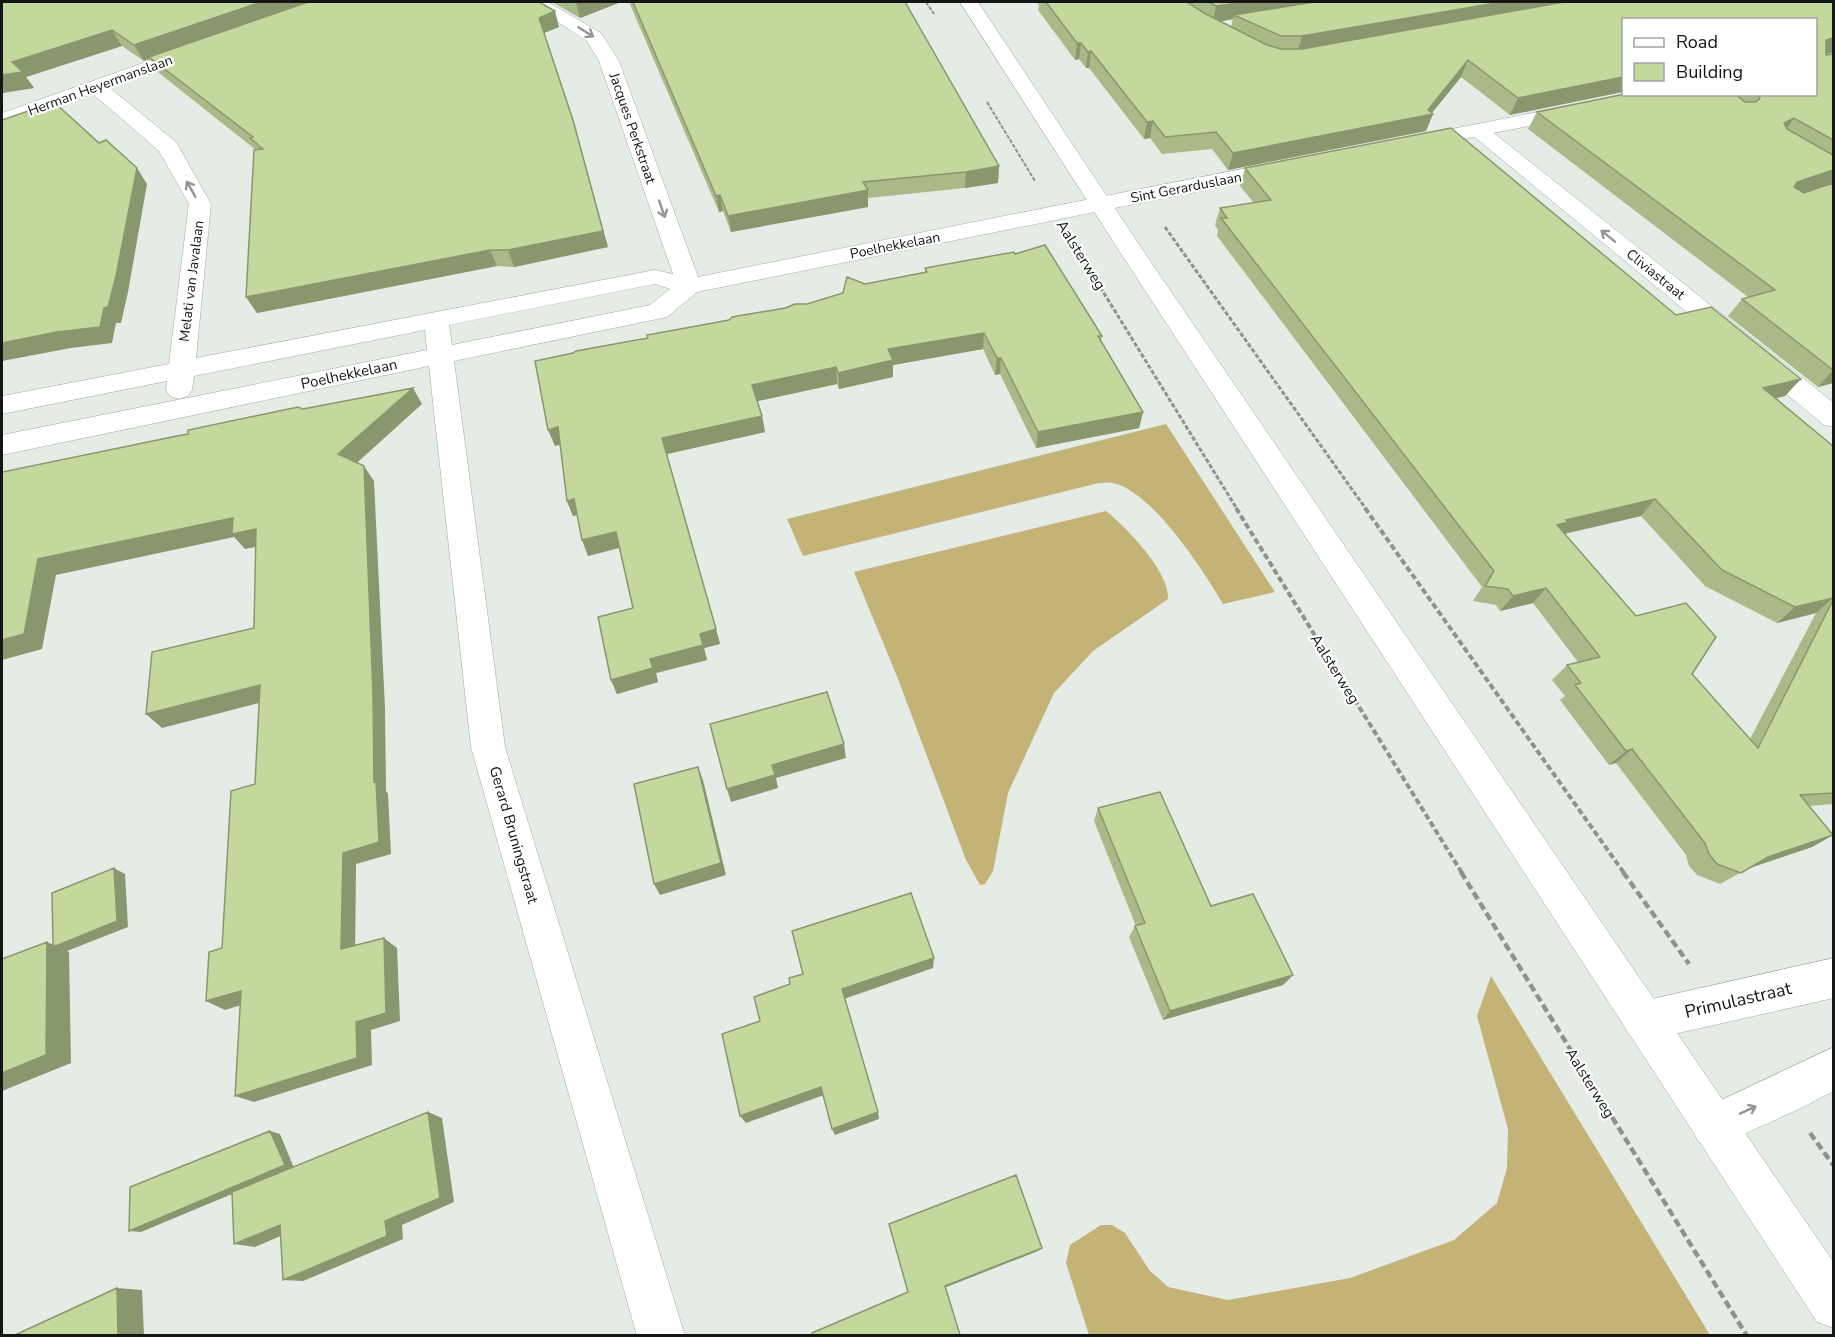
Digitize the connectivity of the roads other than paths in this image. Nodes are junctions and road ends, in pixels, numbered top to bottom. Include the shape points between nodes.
1 (536, 2) edge
2 (969, 2) edge
3 (214, 44) edge
4 (96, 87) junction
5 (1651, 96) edge
6 (2, 120) edge
7 (1478, 130) junction
8 (1398, 146) edge
9 (1306, 164) edge
10 (1100, 204) junction
11 (689, 286) junction
12 (436, 320) junction
13 (440, 355) junction
14 (181, 370) junction
15 (2, 405) edge
16 (176, 409) junction
17 (1833, 418) edge
18 (2, 445) edge
19 (1833, 978) edge
20 (1643, 1022) junction
21 (1833, 1068) edge
22 (1713, 1126) junction
23 (1833, 1305) edge
24 (661, 1335) edge

1 -> 11 street, Jacques Perkstraat via 594,37 609,61
2 - 10 street
3 - 4 street, Herman Heyermanslaan
4 - 6 street, Herman Heyermanslaan
14 -> 4 street, Melati van Javalaan via 200,204 168,147
5 - 7 street
7 - 8 street
17 -> 7 street, Cliviastraat
9 - 10 street, Sint Gerarduslaan
10 - 11 street, Poelhekkelaan
10 - 20 street
11 - 12 street, Poelhekkelaan via 655,277
11 - 13 street, Poelhekkelaan via 658,311
12 - 13 street, Gerard Bruningstraat
12 - 14 street, Poelhekkelaan
13 - 16 street, Poelhekkelaan
13 - 24 street, Gerard Bruningstraat via 488,747
14 - 15 street, Poelhekkelaan
14 - 16 street, Melati van Javalaan
16 - 18 street, Poelhekkelaan
19 - 20 street, Primulastraat
20 - 22 street
22 -> 21 street
22 - 23 street

